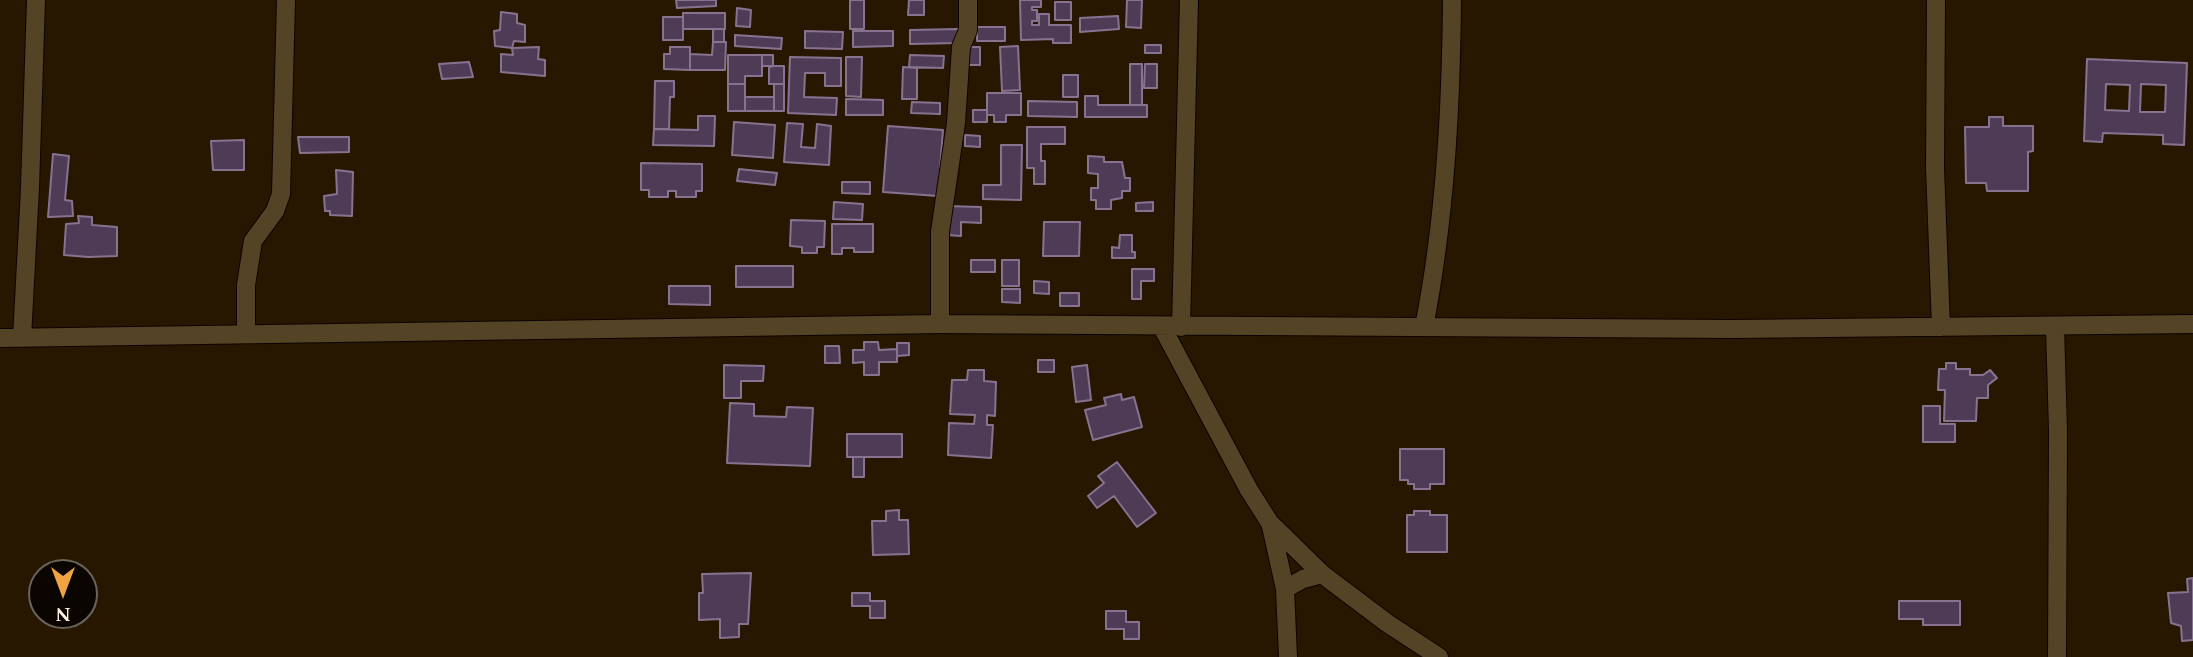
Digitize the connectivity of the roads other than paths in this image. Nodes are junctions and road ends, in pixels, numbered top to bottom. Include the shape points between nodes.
1 (36, 0) edge
2 (286, 0) edge
3 (968, 0) edge
4 (1189, 0) edge
5 (1452, 0) edge
6 (1936, 0) edge
7 (940, 324) junction
8 (2193, 324) edge
9 (2055, 326) junction
10 (1162, 327) junction
11 (1181, 327) junction
12 (1424, 327) junction
13 (1941, 327) junction
14 (246, 334) junction
15 (0, 338) edge
16 (22, 338) junction
17 (1270, 523) junction
18 (1322, 574) junction
19 (1285, 589) junction
20 (1288, 657) edge
21 (1439, 657) edge
22 (2057, 657) edge

1 - 16 street
2 - 14 street via 281,194 275,211 253,241 246,285
3 - 7 street via 968,30 961,47 956,124 940,232
4 - 11 street
5 - 12 street via 1446,158
6 - 13 street
7 - 10 street
7 - 14 street
8 - 9 street
9 - 13 street
9 - 22 street
10 - 11 street
10 - 17 street
11 - 12 street
12 - 13 street
14 - 16 street
15 - 16 street
17 - 18 street
17 - 19 street
18 - 19 street
18 - 21 street
19 - 20 street

